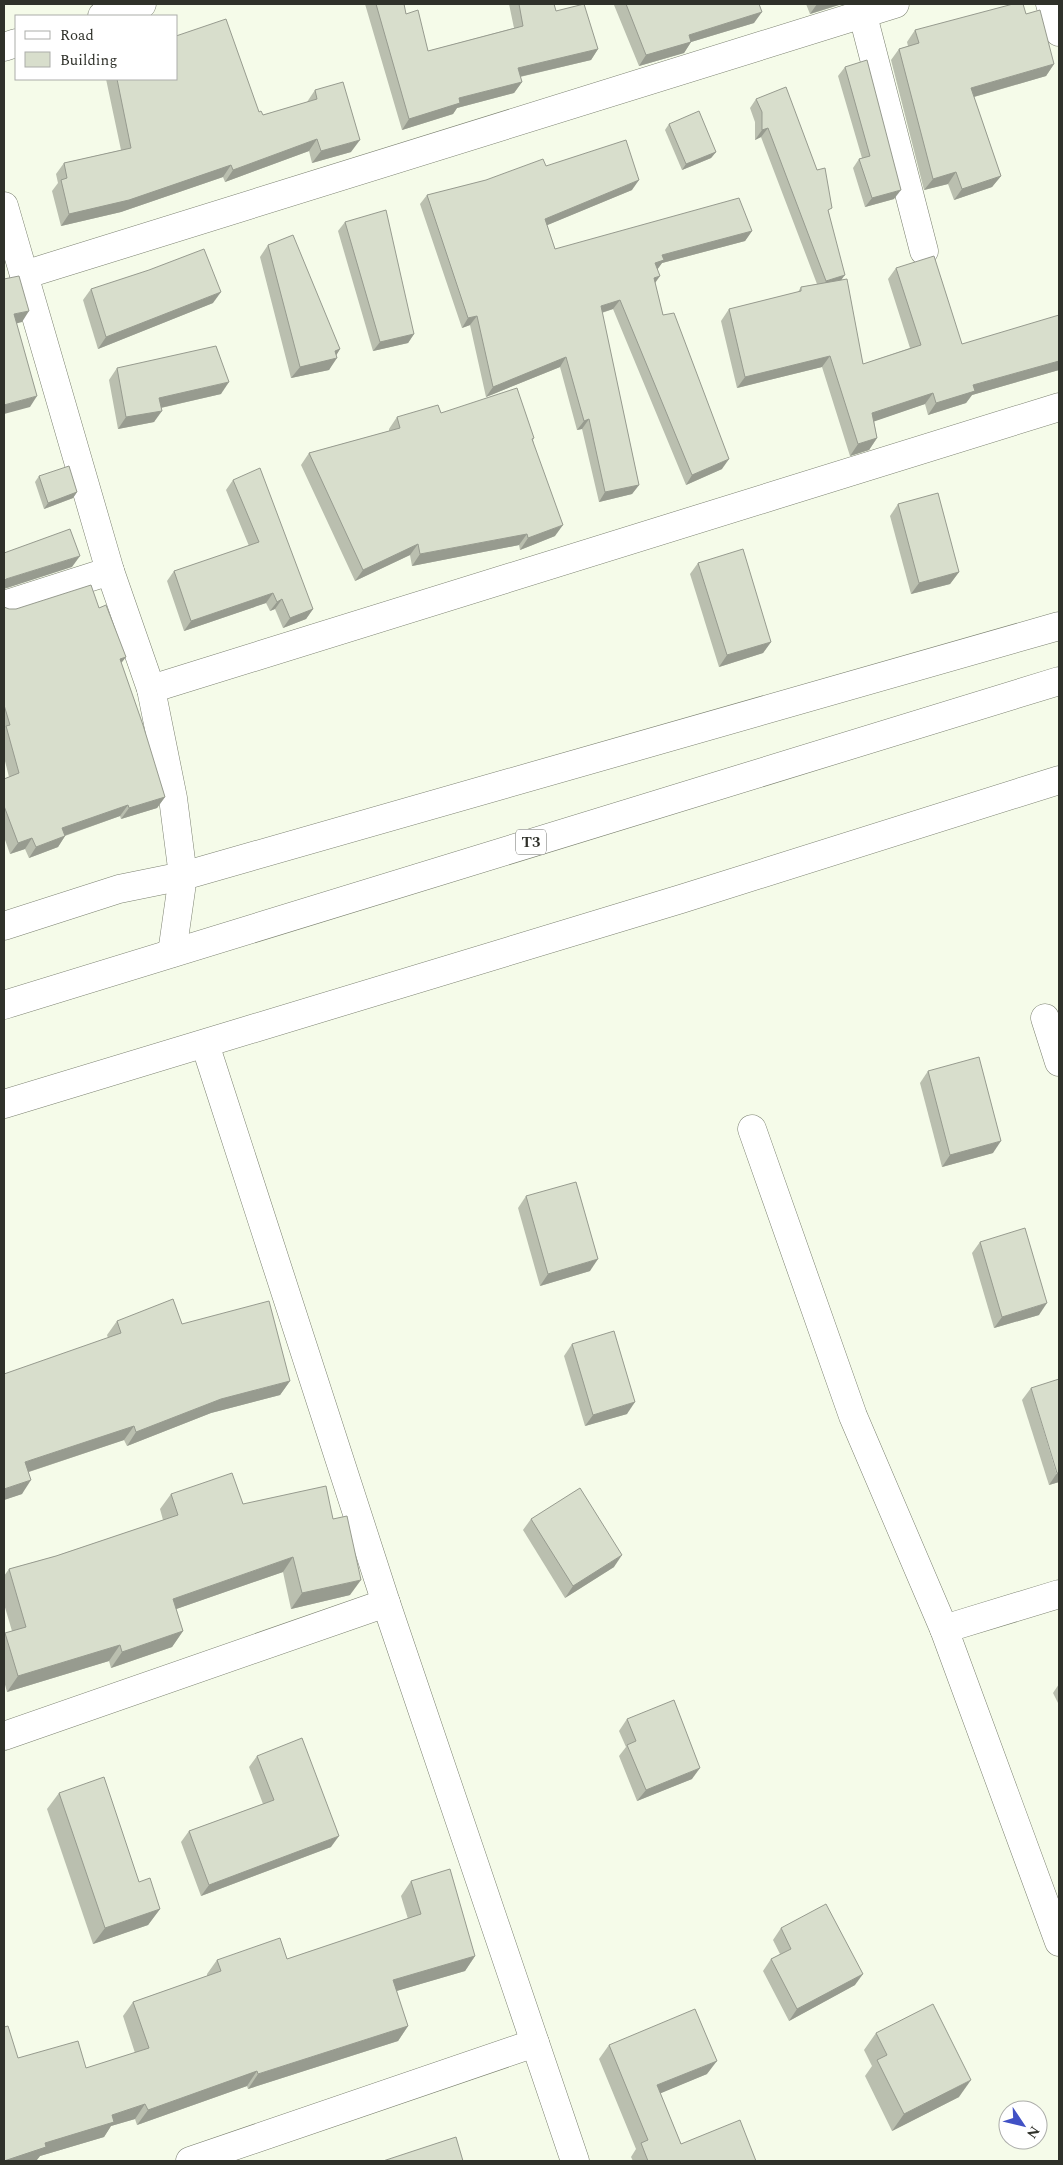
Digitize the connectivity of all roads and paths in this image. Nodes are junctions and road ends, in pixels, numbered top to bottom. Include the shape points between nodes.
1 (142, 4) edge
2 (895, 4) edge
3 (1050, 4) edge
4 (862, 9) edge
5 (105, 15) edge
6 (1059, 32) edge
7 (4, 206) edge
8 (10, 248) edge
9 (924, 251) dead end
10 (24, 275) junction
11 (1059, 407) edge
12 (110, 571) junction
13 (4, 605) edge
14 (1059, 626) edge
15 (1059, 680) edge
16 (151, 689) junction
17 (1059, 780) edge
18 (183, 876) junction
19 (4, 926) edge
20 (172, 953) junction
21 (4, 1004) edge
22 (1045, 1018) dead end
23 (205, 1044) junction
24 (1059, 1062) edge
25 (4, 1104) edge
26 (752, 1129) dead end
27 (1059, 1594) edge
28 (386, 1602) junction
29 (944, 1628) junction
30 (4, 1736) edge
31 (1059, 1942) edge
32 (535, 2043) junction
33 (190, 2161) edge
34 (575, 2161) edge

1 - 5 main road
2 - 4 main road
3 - 6 main road
4 - 9 main road
4 - 10 main road
7 - 8 main road
8 - 10 main road
10 - 12 main road
11 - 16 main road
12 - 13 main road
12 - 16 main road
14 - 18 main road
15 - 20 main road, T3
16 - 18 main road
17 - 23 main road
18 - 19 main road via 120,889
18 - 20 main road
20 - 21 main road, T3
22 - 24 main road
23 - 25 main road
23 - 28 main road
26 - 29 main road via 853,1416
27 - 29 main road
28 - 30 main road
28 - 32 main road
29 - 31 main road
32 - 33 main road
32 - 34 main road

